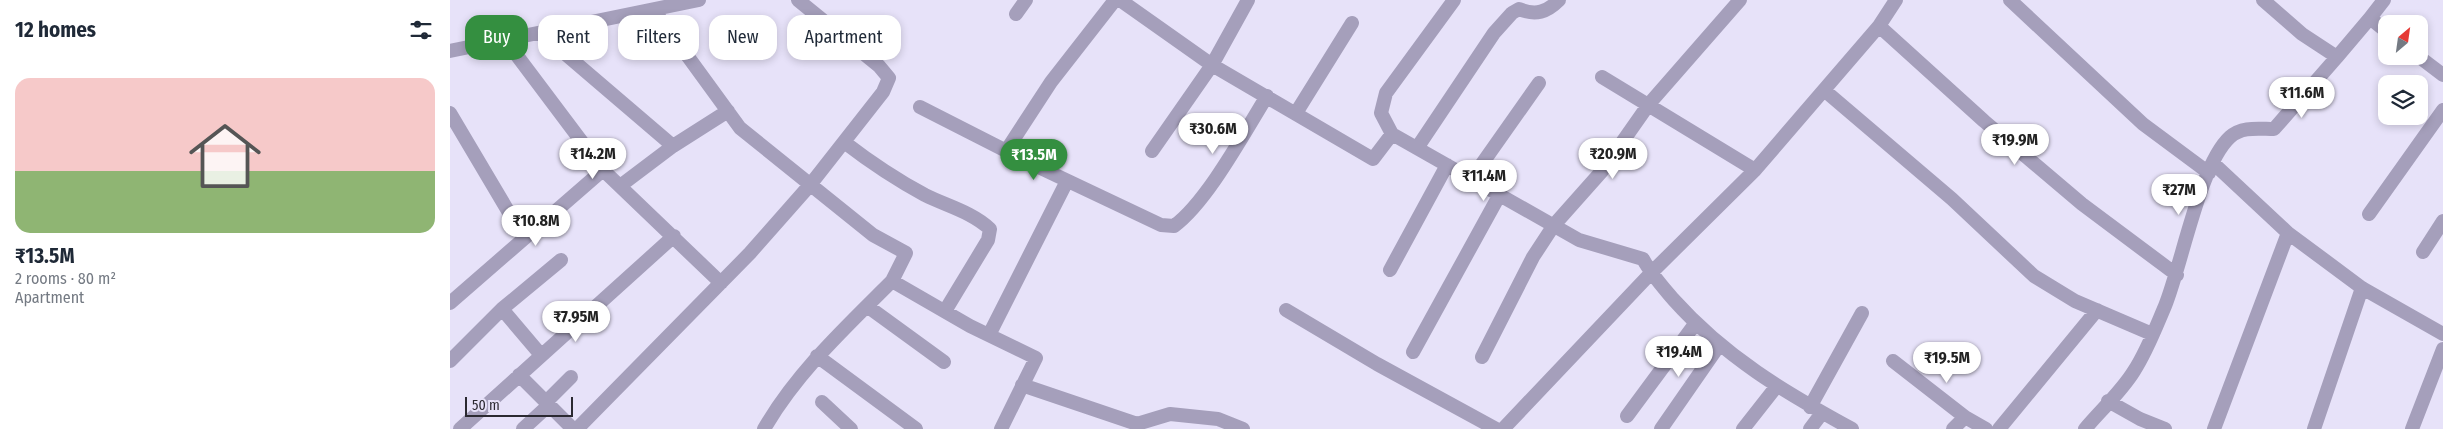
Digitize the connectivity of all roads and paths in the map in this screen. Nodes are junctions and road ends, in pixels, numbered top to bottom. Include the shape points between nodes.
1 (699, 0) edge
2 (798, 0) edge
3 (1026, 0) edge
4 (1248, 0) edge
5 (1454, 0) edge
6 (1560, 0) edge
7 (1740, 0) edge
8 (1896, 0) edge
9 (2010, 0) edge
10 (2262, 0) edge
11 (2384, 0) edge
12 (1121, 1) edge
13 (654, 10) junction
14 (1016, 14) dead end
15 (2370, 18) junction
16 (608, 20) edge
17 (1352, 24) dead end
18 (2378, 24) edge
19 (1880, 26) junction
20 (465, 48) edge
21 (450, 51) edge
22 (2337, 57) junction
23 (520, 60) edge
24 (573, 60) edge
25 (2428, 64) edge
26 (1212, 65) junction
27 (2443, 75) edge
28 (1602, 77) dead end
29 (1539, 83) dead end
30 (1824, 90) junction
31 (1267, 96) junction
32 (1649, 104) junction
33 (920, 108) dead end
34 (2443, 110) edge
35 (728, 111) junction
36 (450, 113) edge
37 (1296, 113) junction
38 (1392, 134) junction
39 (844, 142) junction
40 (674, 146) junction
41 (1417, 148) junction
42 (1006, 151) junction
43 (1152, 151) dead end
44 (1447, 165) junction
45 (2211, 168) junction
46 (603, 170) junction
47 (1756, 170) junction
48 (1472, 178) junction
49 (1067, 181) junction
50 (810, 185) junction
51 (620, 186) junction
52 (1500, 194) junction
53 (2369, 214) dead end
54 (2443, 222) edge
55 (1554, 226) junction
56 (2288, 233) junction
57 (674, 236) junction
58 (524, 238) junction
59 (2423, 252) dead end
60 (561, 260) dead end
61 (1390, 270) dead end
62 (1651, 273) junction
63 (2176, 275) junction
64 (892, 281) junction
65 (721, 283) junction
66 (2362, 288) junction
67 (450, 303) edge
68 (867, 306) junction
69 (502, 309) junction
70 (1286, 310) dead end
71 (2098, 310) junction
72 (945, 311) junction
73 (1862, 313) dead end
74 (1695, 324) junction
75 (2152, 334) junction
76 (2443, 334) edge
77 (989, 335) junction
78 (1720, 344) junction
79 (2443, 349) edge
80 (1413, 352) dead end
81 (542, 355) junction
82 (818, 356) junction
83 (1482, 356) dead end
84 (450, 361) edge
85 (1894, 361) dead end
86 (944, 362) dead end
87 (519, 375) junction
88 (571, 377) dead end
89 (1022, 384) junction
90 (1776, 387) junction
91 (822, 402) dead end
92 (2108, 402) junction
93 (547, 403) junction
94 (1816, 410) junction
95 (1627, 416) dead end
96 (1965, 416) junction
97 (450, 422) edge
98 (571, 428) edge
99 (458, 429) edge
100 (523, 429) edge
101 (764, 429) edge
102 (851, 429) edge
103 (916, 429) edge
104 (1001, 429) edge
105 (1243, 429) edge
106 (1496, 429) edge
107 (1503, 429) edge
108 (1661, 429) edge
109 (1743, 429) edge
110 (1810, 429) edge
111 (1852, 429) edge
112 (1953, 429) edge
113 (1986, 429) edge
114 (1999, 429) edge
115 (2085, 429) edge
116 (2165, 429) edge
117 (2214, 429) edge
118 (2314, 429) edge
119 (2412, 429) edge

1 - 13 street
2 - 39 street via 879,66 889,78 884,92
3 - 14 street
4 - 26 street
5 - 38 street via 1386,93 1381,113
6 - 41 street via 1540,13 1530,14 1519,9 1512,13 1494,33
7 - 32 street
8 - 19 street
9 - 45 street via 2143,124
10 - 22 street via 2302,34
11 - 15 street
12 - 26 street
12 - 42 street via 1051,82
13 - 16 street
13 - 35 street
15 - 18 street
15 - 22 street
17 - 37 street
19 - 30 street
19 - 63 street via 1984,121 2082,204
20 - 21 street
22 - 45 street via 2274,129 2243,130 2231,136 2219,150
23 - 46 street
24 - 40 street
25 - 27 street
26 - 31 street
26 - 43 street
28 - 32 street
29 - 48 street
30 - 47 street
30 - 71 street via 1952,199 2034,276
31 - 37 street
31 - 49 street via 1214,179 1186,217 1174,226 1161,225
32 - 47 street
32 - 55 street via 1602,171
33 - 42 street
34 - 53 street
35 - 40 street
35 - 50 street via 740,128
36 - 58 street
37 - 38 street via 1372,159
38 - 41 street
39 - 50 street
39 - 72 street via 878,167 982,221 990,229 988,240
40 - 51 street
41 - 44 street
42 - 49 street
44 - 48 street
44 - 61 street
45 - 56 street
45 - 63 street via 2203,184
46 - 51 street
46 - 58 street
47 - 62 street
48 - 52 street
49 - 77 street
50 - 64 street via 873,235 906,253
50 - 65 street
51 - 57 street
52 - 55 street
52 - 80 street
54 - 59 street
55 - 62 street via 1579,240 1643,259
55 - 83 street via 1533,257
56 - 66 street
56 - 117 street
57 - 65 street
57 - 81 street
58 - 67 street
60 - 69 street
62 - 74 street
62 - 107 street
63 - 75 street
64 - 68 street
64 - 72 street
65 - 98 street
66 - 76 street
66 - 118 street
68 - 82 street
68 - 86 street
69 - 81 street
69 - 84 street
70 - 106 street
71 - 75 street
71 - 114 street
72 - 77 street
73 - 94 street
74 - 78 street
74 - 95 street
75 - 92 street via 2134,372
77 - 89 street via 1036,358
78 - 90 street
78 - 108 street
79 - 119 street
81 - 87 street
82 - 101 street via 780,400
82 - 103 street
85 - 96 street
87 - 93 street
87 - 99 street
88 - 93 street
89 - 104 street
89 - 105 street via 1137,424 1170,414 1218,419
90 - 94 street
90 - 109 street
91 - 102 street
92 - 115 street
92 - 116 street
93 - 98 street
93 - 100 street
94 - 110 street
94 - 111 street
96 - 112 street
96 - 113 street
97 - 99 street

